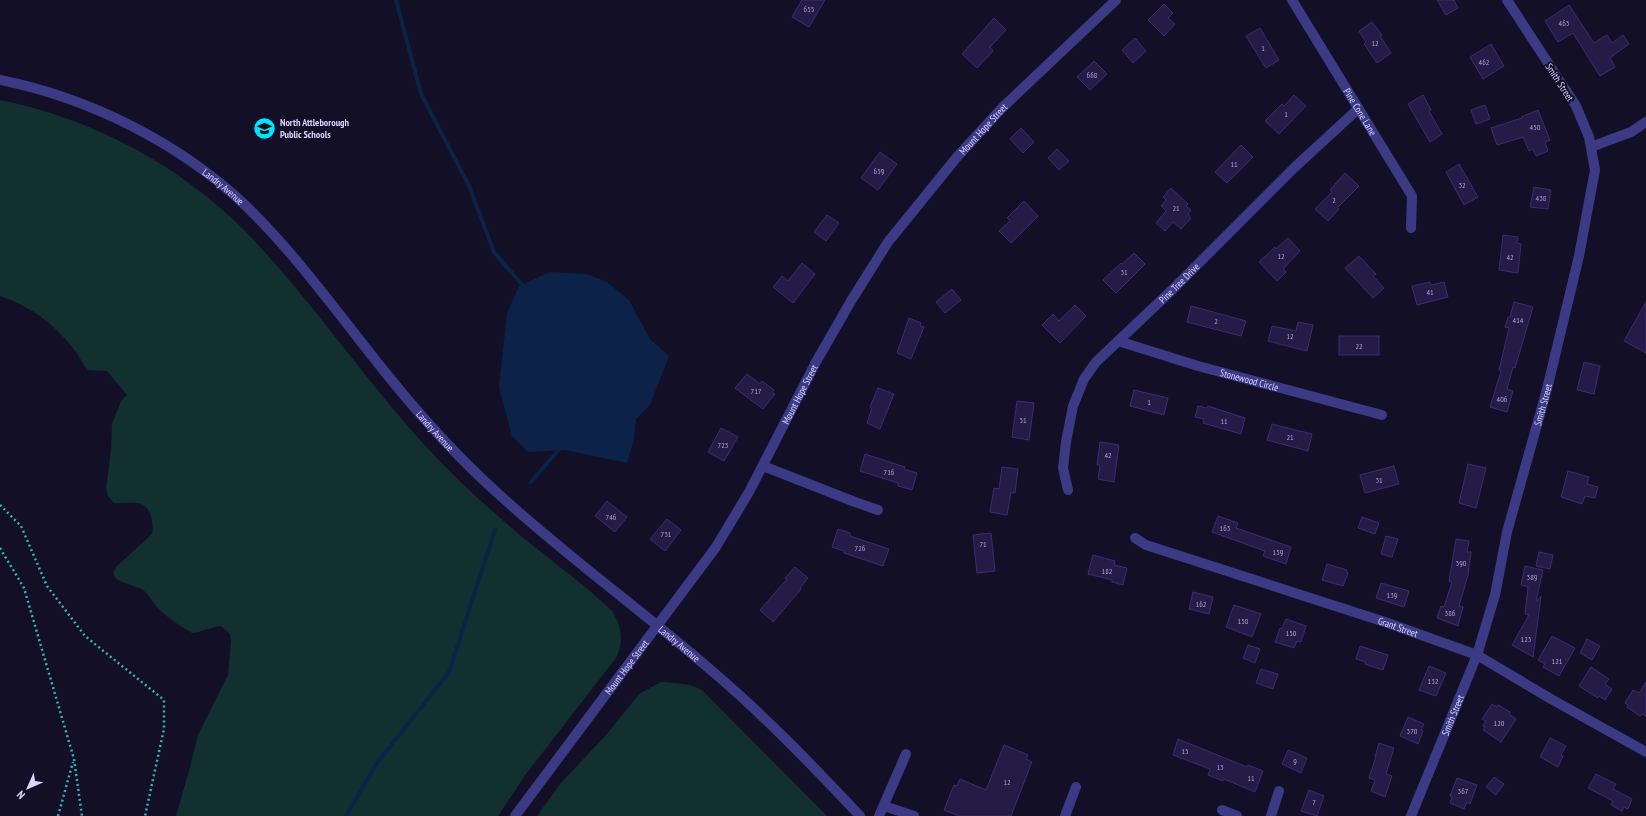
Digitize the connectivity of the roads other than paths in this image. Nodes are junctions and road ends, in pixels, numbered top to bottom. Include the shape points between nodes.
1 (1116, 0) edge
2 (1292, 0) edge
3 (1508, 0) edge
4 (0, 80) edge
5 (1358, 108) junction
6 (1646, 122) edge
7 (1591, 147) junction
8 (1411, 228) dead end
9 (1118, 341) junction
10 (1382, 415) dead end
11 (763, 466) junction
12 (1068, 490) dead end
13 (878, 510) dead end
14 (1135, 538) dead end
15 (657, 624) junction
16 (1477, 655) junction
17 (1646, 752) edge
18 (906, 754) dead end
19 (1076, 787) dead end
20 (1279, 791) dead end
21 (884, 806) junction
22 (1222, 810) dead end
23 (515, 816) edge
24 (860, 816) edge
25 (879, 816) edge
26 (914, 816) edge
27 (1065, 816) edge
28 (1237, 816) edge
29 (1271, 816) edge
30 (1411, 816) edge

1 - 11 street, Mount Hope Street via 992,119 957,157 888,242 816,362
2 - 5 street, Pine Cone Lane
3 - 7 street, Smith Street via 1576,106
4 - 15 street, Landry Avenue via 27,85 119,121 177,152 221,185 285,247 387,375 477,474 548,538
5 - 8 street, Pine Cone Lane via 1412,196
5 - 9 street, Pine Tree Drive
6 - 7 street via 1631,132
7 - 16 street, Smith Street via 1595,170 1579,256 1547,390 1507,532 1495,595
9 - 10 street, Stonewood Circle via 1198,366
9 - 12 street, Pine Tree Drive via 1107,349 1084,379 1073,406 1063,468
11 - 13 street
11 - 15 street, Mount Hope Street via 716,547
14 - 16 street, Grant Street via 1146,545 1385,622
15 - 23 street, Mount Hope Street
15 - 24 street, Landry Avenue via 750,704
16 - 17 street, Grant Street
16 - 30 street, Smith Street
18 - 21 street
19 - 27 street
20 - 29 street
21 - 25 street
21 - 26 street
22 - 28 street

